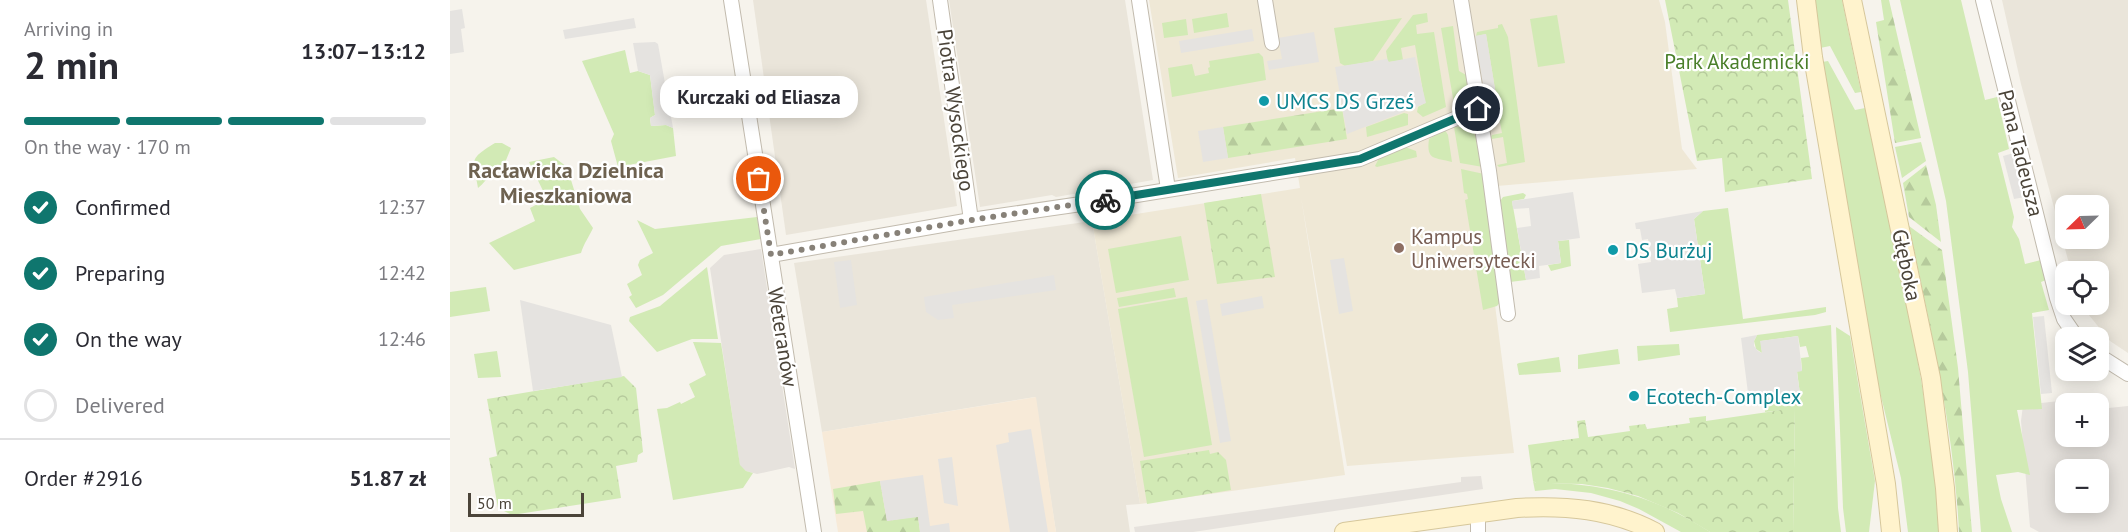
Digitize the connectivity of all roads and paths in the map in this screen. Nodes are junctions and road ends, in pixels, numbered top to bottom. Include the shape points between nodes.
1 (731, 0) edge
2 (940, 0) edge
3 (1138, 0) edge
4 (1265, 0) edge
5 (1461, 0) edge
6 (1806, 0) edge
7 (1852, 0) edge
8 (1983, 0) edge
9 (1272, 43) dead end
10 (1478, 109) junction
11 (1168, 189) junction
12 (971, 220) junction
13 (771, 255) junction
14 (1508, 315) dead end
15 (2069, 327) edge
16 (2109, 363) edge
17 (2128, 374) edge
18 (1478, 513) junction
19 (814, 532) edge
20 (1344, 532) edge
21 (1478, 532) edge
22 (1655, 532) edge
23 (1891, 532) edge
24 (1948, 532) edge

1 - 13 street, Weteranów
2 - 12 street, Piotra Wysockiego
3 - 11 street
4 - 9 street
5 - 10 street
6 - 23 street
7 - 24 street, Głęboka via 1931,378
8 - 15 street, Pana Tadeusza via 2057,298
10 - 11 street via 1360,159
10 - 14 street
11 - 12 street
12 - 13 street
13 - 19 street, Weteranów
16 - 17 street
18 - 20 street
18 - 21 street
18 - 22 street via 1529,507 1588,509

